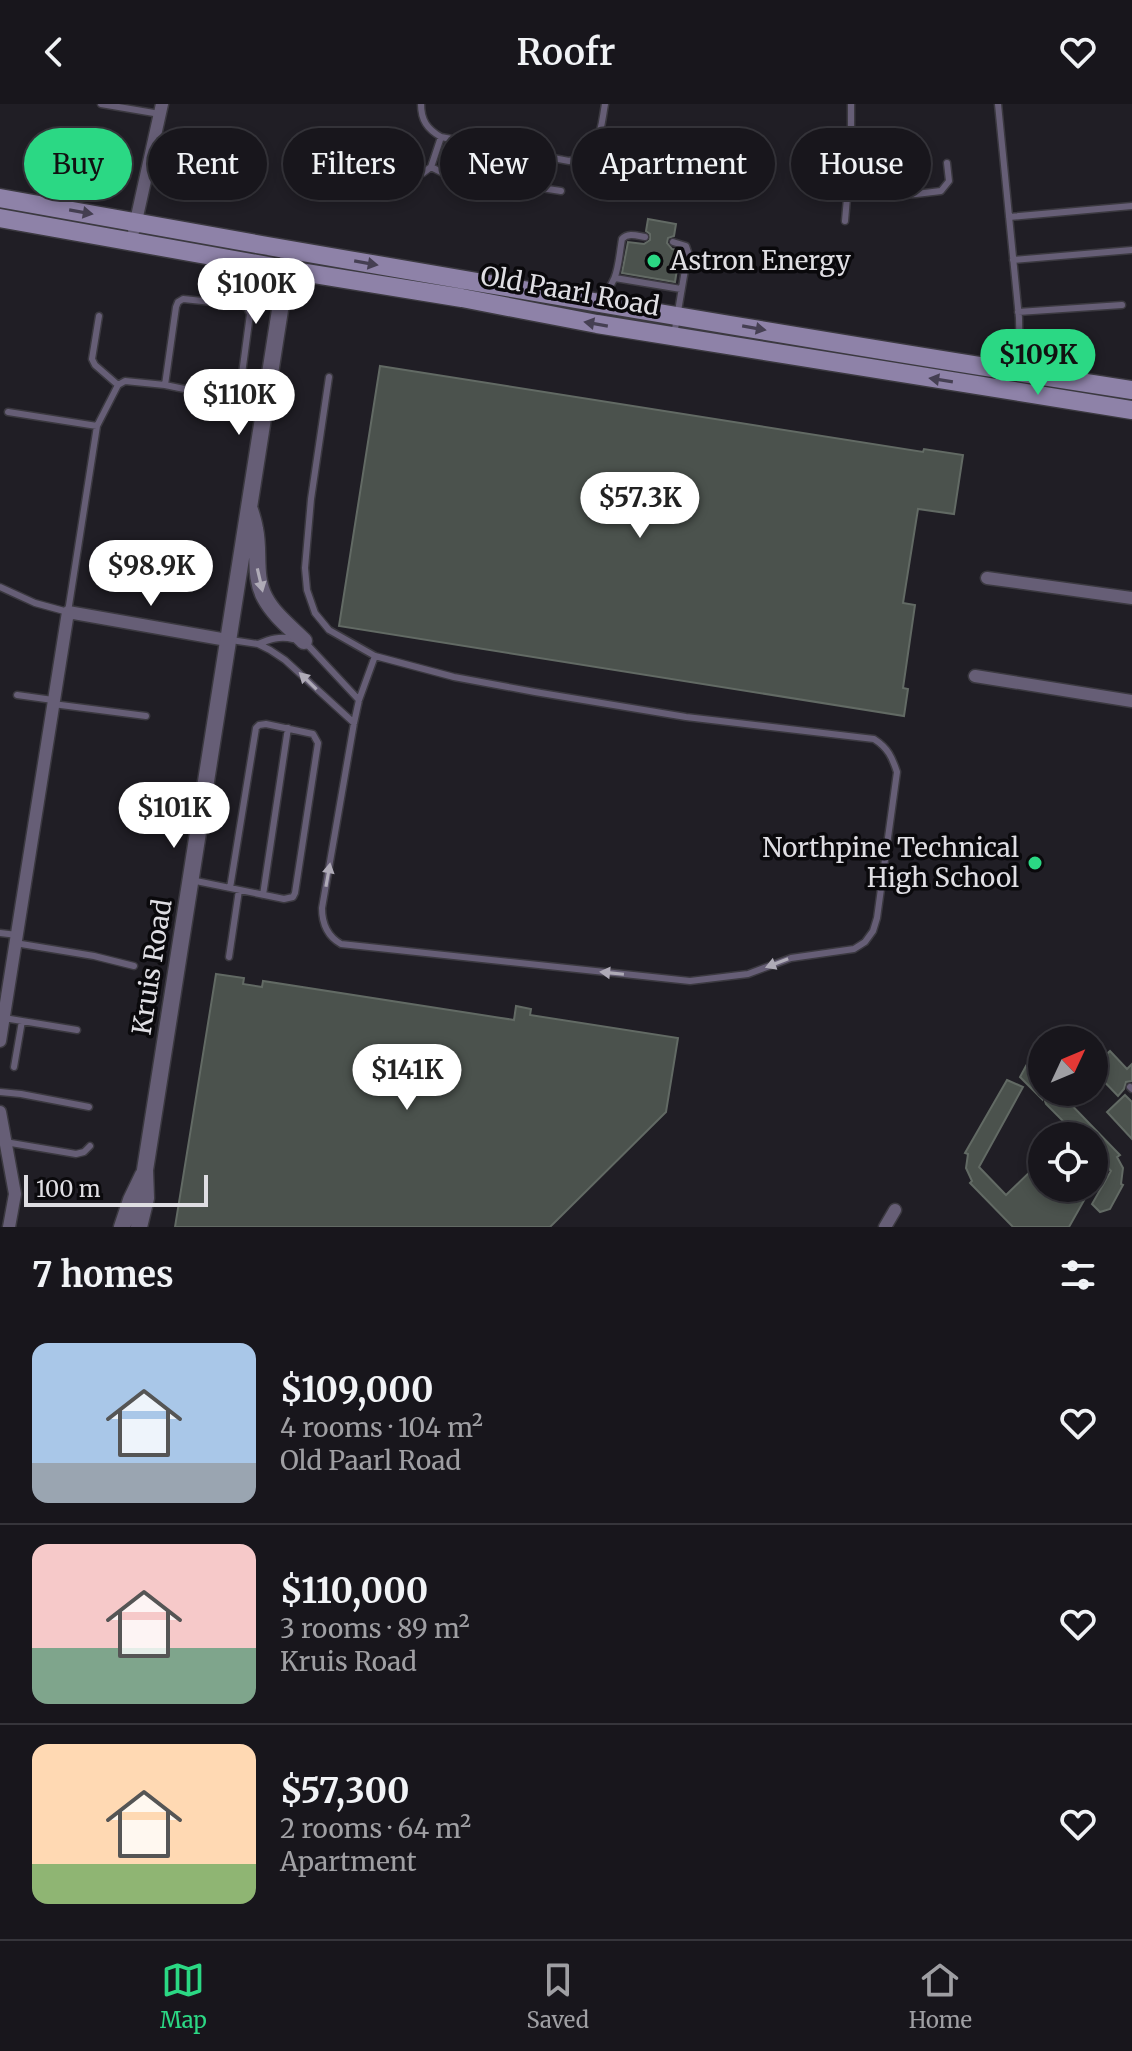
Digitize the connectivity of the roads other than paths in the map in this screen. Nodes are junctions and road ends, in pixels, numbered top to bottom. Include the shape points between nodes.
1 (101, 104) edge
2 (421, 104) edge
3 (605, 104) edge
4 (851, 104) edge
5 (998, 104) edge
6 (161, 109) edge
7 (601, 128) edge
8 (851, 128) edge
9 (440, 136) edge
10 (440, 140) edge
11 (947, 163) dead end
12 (148, 167) edge
13 (431, 167) junction
14 (424, 172) edge
15 (561, 191) dead end
16 (931, 192) edge
17 (0, 198) edge
18 (847, 200) edge
19 (1132, 206) edge
20 (1009, 217) junction
21 (0, 218) edge
22 (845, 221) dead end
23 (136, 222) junction
24 (645, 237) dead end
25 (132, 241) junction
26 (673, 242) dead end
27 (289, 250) junction
28 (1132, 250) edge
29 (1013, 260) junction
30 (286, 269) junction
31 (615, 278) junction
32 (681, 289) junction
33 (587, 301) junction
34 (1122, 305) dead end
35 (1018, 312) junction
36 (677, 315) junction
37 (99, 316) dead end
38 (673, 337) junction
39 (1021, 373) junction
40 (329, 377) dead end
41 (118, 385) junction
42 (165, 385) junction
43 (1132, 390) edge
44 (1018, 392) junction
45 (1132, 410) edge
46 (8, 412) dead end
47 (97, 426) junction
48 (248, 505) junction
49 (987, 578) dead end
50 (0, 587) edge
51 (1132, 598) edge
52 (68, 612) junction
53 (227, 640) junction
54 (304, 641) junction
55 (258, 644) junction
56 (375, 656) junction
57 (975, 676) dead end
58 (17, 695) dead end
59 (359, 700) junction
60 (1132, 701) edge
61 (53, 702) junction
62 (146, 716) dead end
63 (354, 723) junction
64 (288, 728) junction
65 (190, 880) junction
66 (230, 888) junction
67 (239, 890) junction
68 (263, 895) junction
69 (0, 933) edge
70 (16, 939) junction
71 (229, 957) dead end
72 (134, 966) dead end
73 (4, 1018) junction
74 (22, 1021) junction
75 (77, 1030) dead end
76 (0, 1041) edge
77 (14, 1067) dead end
78 (0, 1092) edge
79 (89, 1107) dead end
80 (0, 1112) edge
81 (5, 1142) junction
82 (90, 1146) dead end
83 (145, 1170) junction
84 (895, 1210) dead end
85 (9, 1227) edge
86 (122, 1227) edge
87 (139, 1227) edge
88 (885, 1227) edge

1 - 6 lane
2 - 9 lane via 425,124
3 - 7 lane
4 - 8 lane
5 - 20 lane
10 - 13 lane
11 - 16 lane via 949,181 941,191
12 - 23 street
13 - 14 lane
13 - 15 lane
17 -> 23 main road, Old Paarl Road
18 - 22 lane
19 - 20 lane
20 - 29 lane
21 - 25 main road, Old Paarl Road
23 - 25 street
23 - 27 main road, Old Paarl Road
24 - 31 lane via 622,239
25 - 30 main road, Old Paarl Road
26 - 32 lane via 687,249
27 - 30 street, Kruis Road
27 -> 33 main road, Old Paarl Road
28 - 29 lane
29 - 35 lane
38 -> 30 main road, Old Paarl Road
30 - 48 street, Kruis Road
31 - 32 lane
31 - 33 lane via 604,294
32 - 36 lane
33 - 36 main road, Old Paarl Road
34 - 35 lane
35 - 39 lane
36 - 38 lane
36 -> 39 main road, Old Paarl Road
37 - 41 lane via 92,359
44 -> 38 main road, Old Paarl Road
39 - 43 main road, Old Paarl Road
39 - 44 lane
40 - 56 lane via 311,499 307,590 315,613 329,630
41 - 42 lane
41 - 47 lane
42 - 42 lane via 178,302 247,308 236,394 228,398
44 - 45 main road, Old Paarl Road
46 - 47 lane
47 - 52 lane
48 - 53 street, Kruis Road
48 -> 54 street via 265,600
49 - 51 street
50 - 52 lane
52 - 53 street
52 - 61 street
53 - 55 lane
53 - 65 street, Kruis Road
54 - 55 lane via 279,637
54 - 59 lane
63 -> 55 lane via 285,660
56 - 59 lane
56 -> 63 lane via 535,692 686,717 874,739 891,756 897,772 873,931 854,949 791,958 748,974 690,981 341,944 326,929 322,908
57 - 60 street
58 - 61 lane
59 - 63 lane
61 - 62 lane
61 - 70 street
64 - 66 lane via 256,728
64 - 68 lane
64 - 68 lane via 313,734 318,743 295,893 284,899
65 - 66 lane
65 - 83 street, Kruis Road
66 - 67 lane
67 - 68 lane
67 - 71 lane
69 - 70 lane
70 - 72 lane
70 - 73 street
73 - 74 lane
73 - 76 street
74 - 75 lane
74 - 77 lane
78 - 79 lane
80 - 81 street
81 - 82 lane via 76,1154
81 - 85 street via 15,1194
83 - 86 street, Kruis Road
83 - 87 street, Kruis Road
84 - 88 street

